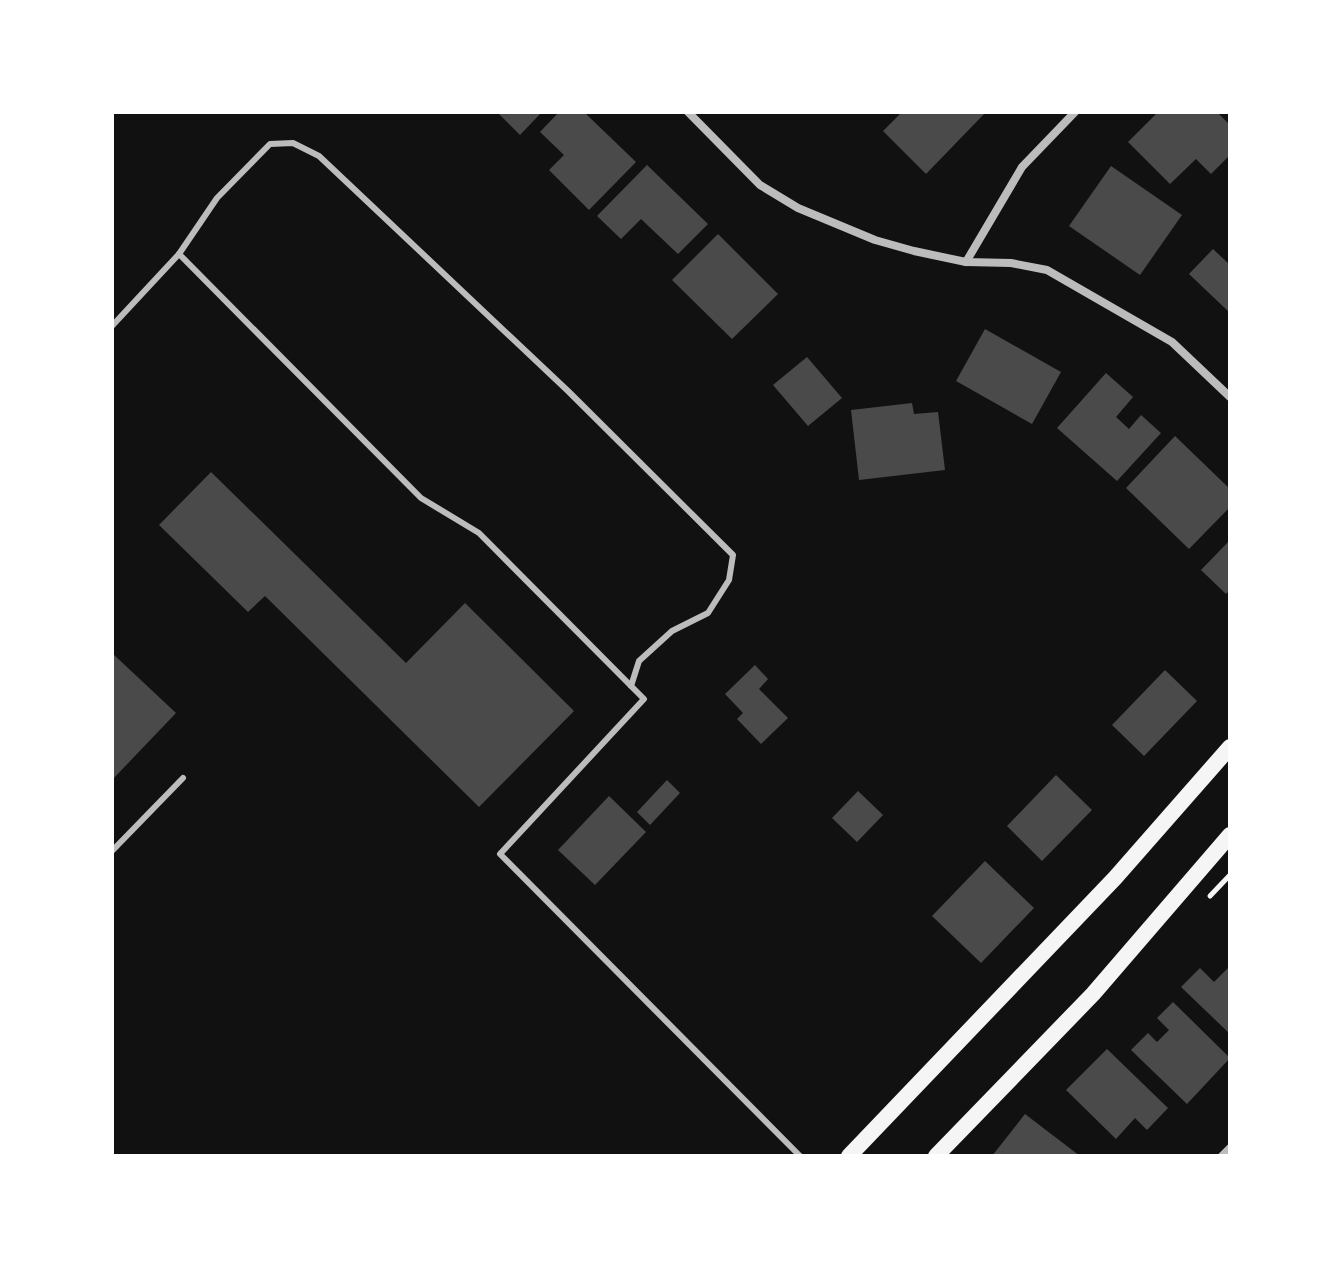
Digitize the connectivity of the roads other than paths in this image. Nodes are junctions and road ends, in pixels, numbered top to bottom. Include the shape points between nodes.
1 (688, 112) edge
2 (1075, 112) edge
3 (179, 254) junction
4 (966, 262) junction
5 (112, 326) edge
6 (1230, 397) edge
7 (631, 686) junction
8 (1230, 747) edge
9 (183, 778) dead end
10 (1230, 835) edge
11 (112, 851) edge
12 (1230, 1148) edge
13 (800, 1156) edge
14 (849, 1156) edge
15 (936, 1156) edge
16 (1222, 1156) edge

1 - 4 street via 760,185 798,208 875,240
2 - 4 street via 1022,167
3 - 5 lane
3 - 7 lane via 421,498 479,533
3 - 7 lane via 217,198 270,144 293,143 319,156 568,391 733,555 729,580 708,613 672,631 639,661
4 - 6 street via 1047,270 1081,286 1172,342
7 - 13 lane via 644,699 500,854
8 - 14 main road via 1115,878
9 - 11 lane
10 - 15 main road via 1093,994
12 - 16 street

